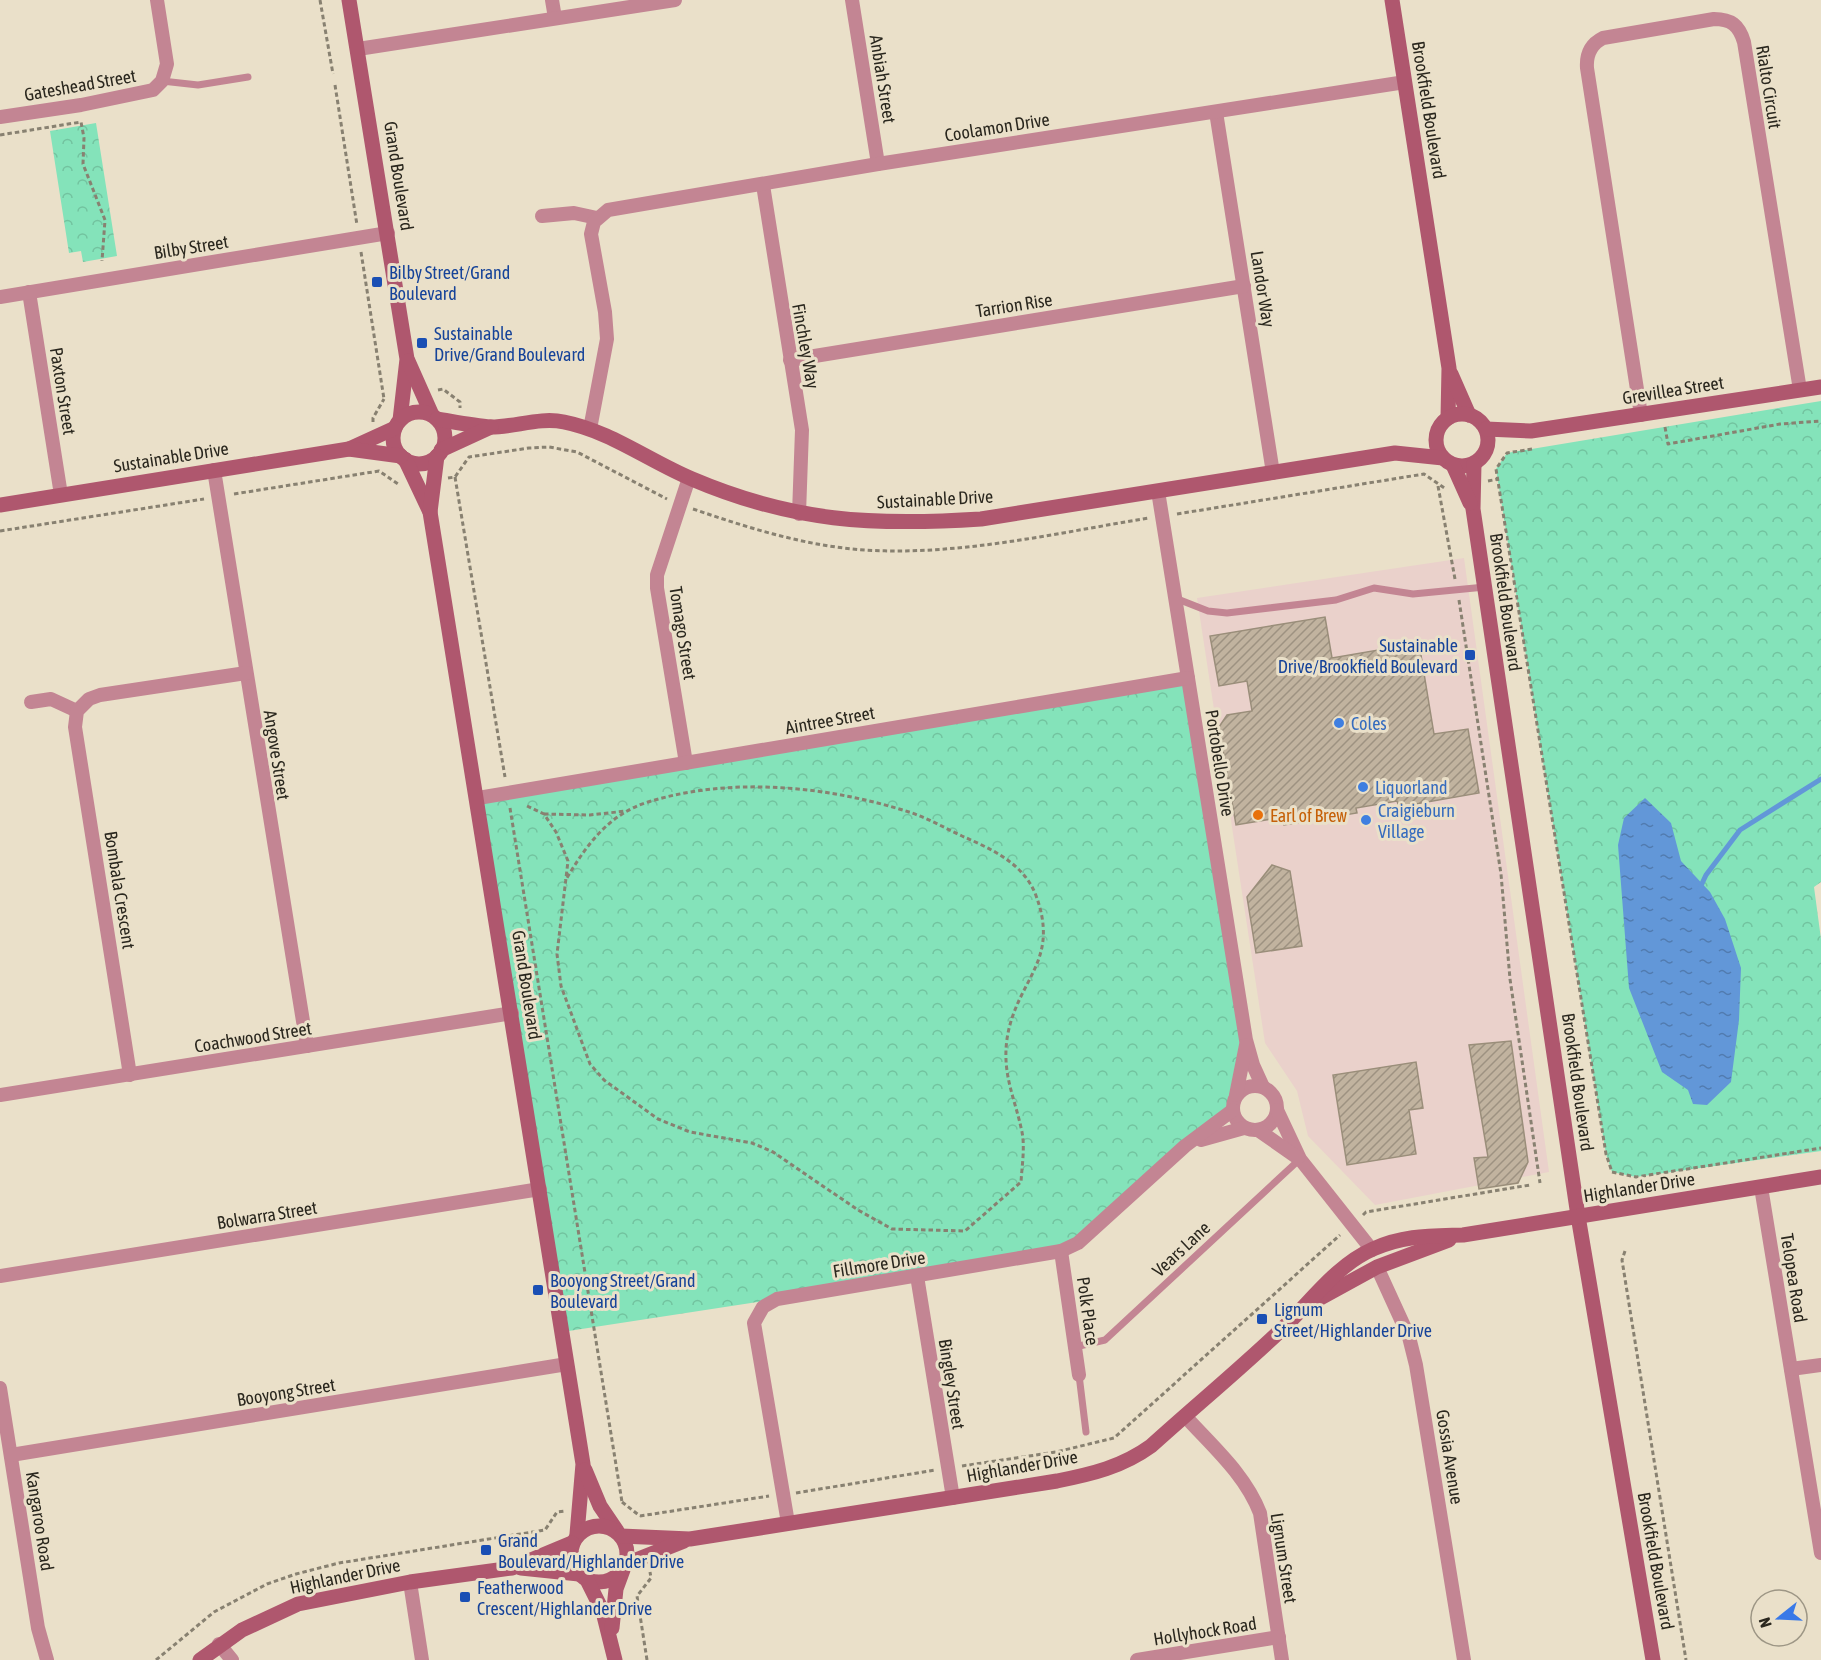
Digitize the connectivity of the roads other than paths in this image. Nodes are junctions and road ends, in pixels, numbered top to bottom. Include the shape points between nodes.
1 (157, 0) edge
2 (350, 0) edge
3 (552, 0) edge
4 (675, 0) edge
5 (852, 0) edge
6 (1392, 0) edge
7 (555, 18) junction
8 (358, 48) junction
9 (248, 77) dead end
10 (162, 81) junction
11 (1405, 82) junction
12 (1216, 111) junction
13 (0, 117) edge
14 (878, 164) junction
15 (763, 185) junction
16 (542, 216) dead end
17 (597, 218) junction
18 (388, 233) junction
19 (1244, 286) junction
20 (29, 292) junction
21 (0, 297) edge
22 (406, 359) junction
23 (790, 360) junction
24 (1449, 368) junction
25 (1821, 387) edge
26 (1800, 390) junction
27 (1469, 415) junction
28 (1641, 415) junction
29 (434, 417) junction
30 (1448, 418) junction
31 (397, 424) junction
32 (491, 426) junction
33 (590, 429) junction
34 (1486, 429) junction
35 (1531, 431) junction
36 (1436, 435) junction
37 (1488, 447) junction
38 (349, 450) junction
39 (439, 453) junction
40 (1395, 453) junction
41 (403, 458) junction
42 (1448, 462) junction
43 (1474, 464) junction
44 (214, 470) junction
45 (1273, 473) junction
46 (689, 478) junction
47 (1158, 491) junction
48 (61, 495) junction
49 (0, 505) edge
50 (1473, 509) junction
51 (430, 512) junction
52 (800, 514) junction
53 (1485, 588) junction
54 (1175, 598) junction
55 (246, 673) junction
56 (1188, 678) junction
57 (31, 702) dead end
58 (77, 711) junction
59 (686, 763) junction
60 (478, 798) junction
61 (512, 1013) junction
62 (1246, 1040) junction
63 (308, 1046) junction
64 (130, 1075) junction
65 (1263, 1087) junction
66 (0, 1095) edge
67 (1236, 1095) junction
68 (1233, 1110) junction
69 (1277, 1110) junction
70 (1251, 1129) junction
71 (1185, 1146) junction
72 (1300, 1159) junction
73 (1821, 1177) edge
74 (1761, 1187) junction
75 (540, 1189) junction
76 (1578, 1216) junction
77 (1462, 1235) junction
78 (1372, 1250) junction
79 (1061, 1251) junction
80 (1377, 1267) junction
81 (0, 1276) edge
82 (917, 1276) junction
83 (1303, 1309) junction
84 (1075, 1347) junction
85 (567, 1364) junction
86 (1821, 1365) edge
87 (1791, 1369) junction
88 (1079, 1376) joint
89 (0, 1388) edge
90 (1185, 1416) junction
91 (1086, 1432) dead end
92 (11, 1455) junction
93 (583, 1464) junction
94 (953, 1498) junction
95 (788, 1523) junction
96 (619, 1534) junction
97 (575, 1539) junction
98 (690, 1539) junction
99 (1821, 1553) edge
100 (625, 1566) junction
101 (512, 1568) junction
102 (583, 1577) junction
103 (410, 1582) junction
104 (611, 1634) junction
105 (1279, 1637) junction
106 (219, 1644) junction
107 (47, 1660) edge
108 (200, 1660) edge
109 (232, 1660) edge
110 (422, 1660) edge
111 (615, 1660) edge
112 (1137, 1660) edge
113 (1282, 1660) edge
114 (1464, 1660) edge
115 (1653, 1660) edge

1 - 10 street, Gateshead Street via 167,64
2 - 8 street, Grand Boulevard
3 - 7 street
4 - 7 street
5 - 14 street, Anbiah Street
6 - 11 street, Brookfield Boulevard
7 - 8 street
8 - 18 street, Grand Boulevard
9 - 10 lane, Gateshead Street via 198,85
10 - 13 street, Gateshead Street via 153,90 137,95
11 - 12 street, Coolamon Drive
11 - 24 street, Brookfield Boulevard
12 - 14 street, Coolamon Drive
12 - 19 street, Landor Way
14 - 15 street, Coolamon Drive
15 - 17 street, Coolamon Drive via 615,208
15 - 23 street, Finchley Way
16 - 17 street via 574,213
17 - 33 street via 591,240 607,339
18 - 20 street, Bilby Street
18 - 22 street, Grand Boulevard
19 - 23 street, Tarrion Rise
19 - 45 street, Landor Way
20 - 21 street, Bilby Street
20 - 48 street, Paxton Street
22 - 29 street, Grand Boulevard
22 - 31 street, Grand Boulevard
23 - 52 street, Finchley Way via 802,430
24 - 27 street, Brookfield Boulevard
24 - 30 street, Brookfield Boulevard
25 - 26 street, Grevillea Street
26 - 28 street, Grevillea Street
26 - 28 street, Rialto Circuit via 1744,42 1739,28 1730,20 1702,21 1603,38 1592,46 1586,63
27 - 30 street
27 - 34 street
28 - 35 street, Grevillea Street
29 - 31 street via 415,412
29 - 32 street, Sustainable Drive
29 - 39 street via 445,434
30 - 36 street
31 - 38 street, Sustainable Drive
31 - 41 street via 394,443
32 - 33 street, Sustainable Drive via 544,420
32 - 39 street, Sustainable Drive
33 - 46 street, Sustainable Drive
34 - 35 street, Grevillea Street
34 - 37 street
35 - 37 street, Grevillea Street
36 - 40 street, Sustainable Drive
36 - 42 street via 1437,447
37 - 43 street
38 - 41 street, Sustainable Drive
38 - 44 street, Sustainable Drive
39 - 41 street via 422,463
39 - 51 street, Grand Boulevard
40 - 42 street, Sustainable Drive
40 - 45 street, Sustainable Drive
41 - 51 street, Grand Boulevard
42 - 43 street
42 - 50 street, Brookfield Boulevard
43 - 50 street, Brookfield Boulevard
44 - 48 street, Sustainable Drive
44 - 55 street, Angove Street
45 - 47 street, Sustainable Drive
46 - 52 street, Sustainable Drive via 731,496
46 - 59 street, Tomago Street via 657,575
47 - 52 street, Sustainable Drive via 981,519 918,523
47 - 54 street, Portobello Drive
48 - 49 street, Sustainable Drive
50 - 53 street, Brookfield Boulevard
51 - 60 street, Grand Boulevard
53 - 54 lane via 1413,594 1374,588 1336,600 1227,613 1208,611
53 - 76 street, Brookfield Boulevard
54 - 56 street, Portobello Drive
55 - 58 street via 100,696 89,699
55 - 63 street, Angove Street
56 - 59 street, Aintree Street
56 - 62 street, Portobello Drive
57 - 58 street via 51,699
58 - 64 street, Bombala Crescent via 75,727
59 - 60 street, Aintree Street via 508,798
60 - 61 street, Grand Boulevard
61 - 63 street, Coachwood Street
61 - 75 street, Grand Boulevard
62 - 65 street, Portobello Drive
62 - 67 street, Portobello Drive
63 - 64 street, Coachwood Street
64 - 66 street, Coachwood Street
65 - 67 street via 1248,1087
65 - 69 street via 1274,1096
67 - 68 street
68 - 70 street via 1234,1117
68 - 71 street, Fillmore Drive
69 - 70 street via 1271,1124
69 - 72 street
70 - 71 street via 1215,1135
70 - 72 street
71 - 79 street, Fillmore Drive via 1078,1243
72 - 78 street
72 - 84 lane, Vears Lane via 1105,1340
73 - 74 street, Highlander Drive
74 - 76 street, Highlander Drive
74 - 87 street, Telopea Road
75 - 81 street, Bolwarra Street
75 - 85 street, Grand Boulevard
76 - 77 street, Highlander Drive
76 - 115 street, Brookfield Boulevard
77 - 78 street, Highlander Drive via 1404,1237
77 - 80 street, Highlander Drive
78 - 83 street, Highlander Drive via 1336,1274
79 - 82 street, Fillmore Drive
79 - 84 street, Polk Place
80 - 83 street, Highlander Drive
80 - 114 street, Gossia Avenue via 1408,1336 1416,1365
82 - 94 street, Bingley Street
82 - 95 street, Fillmore Drive via 777,1299 763,1306 754,1323
83 - 90 street, Highlander Drive
84 - 88 street, Polk Place
85 - 92 street, Booyong Street
85 - 93 street, Grand Boulevard
86 - 87 street
87 - 99 street, Telopea Road
88 - 91 lane
89 - 92 street, Kangaroo Road
90 - 94 street, Highlander Drive via 1132,1460 1114,1468
90 - 105 street, Lignum Street via 1253,1495 1260,1513
92 - 107 street, Kangaroo Road via 38,1628
93 - 96 street, Grand Boulevard via 600,1506
93 - 97 street, Grand Boulevard
94 - 95 street, Highlander Drive
95 - 98 street, Highlander Drive
96 - 97 street via 610,1527 592,1526
96 - 98 street, Highlander Drive
96 - 100 street via 627,1551
97 - 101 street, Highlander Drive
97 - 102 street via 571,1560
98 - 100 street, Highlander Drive
100 - 102 street via 611,1579 595,1582
100 - 104 street via 616,1589
101 - 102 street, Highlander Drive
101 - 103 street, Highlander Drive
102 - 104 street
103 - 106 street, Highlander Drive via 298,1604
103 - 110 street
104 - 111 street
105 - 112 street, Hollyhock Road
105 - 113 street, Lignum Street
106 - 108 street, Highlander Drive
106 - 109 street

